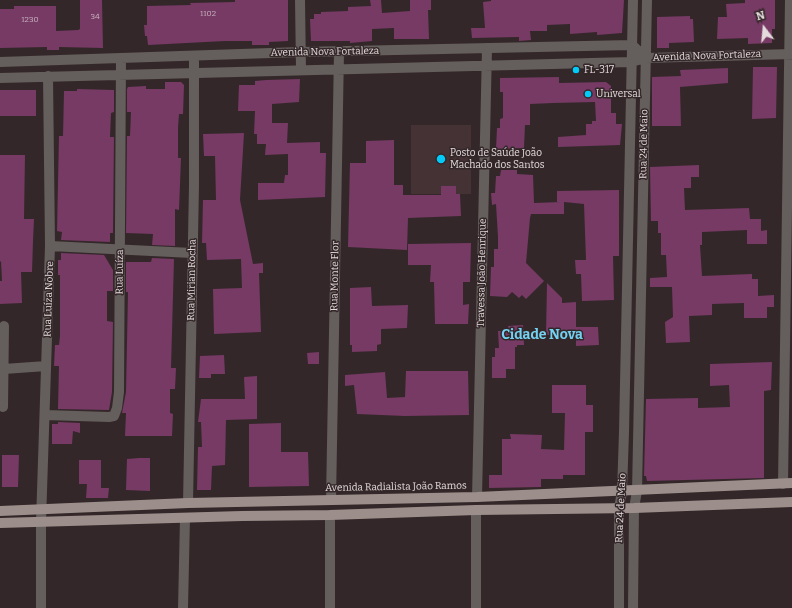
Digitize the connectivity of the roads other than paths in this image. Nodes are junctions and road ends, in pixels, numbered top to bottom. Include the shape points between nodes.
1 (300, 0) edge
2 (633, 0) edge
3 (647, 0) edge
4 (790, 0) edge
5 (632, 45) junction
6 (487, 48) junction
7 (301, 52) junction
8 (339, 52) junction
9 (790, 54) edge
10 (194, 56) junction
11 (121, 58) junction
12 (646, 58) junction
13 (0, 62) edge
14 (632, 62) junction
15 (486, 66) junction
16 (339, 68) junction
17 (301, 70) junction
18 (194, 72) junction
19 (121, 75) junction
20 (48, 76) junction
21 (0, 78) edge
22 (629, 155) junction
23 (643, 155) junction
24 (50, 246) junction
25 (121, 250) junction
26 (192, 253) junction
27 (627, 287) junction
28 (641, 288) junction
29 (4, 326) dead end
30 (46, 366) junction
31 (4, 369) junction
32 (3, 407) dead end
33 (45, 415) junction
34 (624, 432) junction
35 (638, 432) junction
36 (787, 484) edge
37 (637, 491) junction
38 (622, 492) junction
39 (477, 497) junction
40 (331, 500) junction
41 (792, 502) edge
42 (188, 503) junction
43 (619, 508) junction
44 (634, 508) junction
45 (0, 510) edge
46 (43, 510) junction
47 (476, 510) junction
48 (330, 515) junction
49 (185, 518) junction
50 (41, 522) junction
51 (0, 523) edge
52 (41, 608) edge
53 (183, 608) edge
54 (330, 608) edge
55 (476, 608) edge
56 (619, 608) edge
57 (633, 608) edge

1 - 7 street
2 - 5 street, Rua 24 de Maio
3 - 12 street, Rua 24 de Maio
4 - 9 street
5 - 6 street, Avenida Nova Fortaleza
5 - 12 street, Avenida Nova Fortaleza
5 - 14 street, Rua 24 de Maio
6 - 8 street, Avenida Nova Fortaleza
6 - 15 street, Travessa João Henrique
7 - 8 street, Avenida Nova Fortaleza
7 - 10 street, Avenida Nova Fortaleza
7 - 17 street
8 - 16 street, Rua Monte Flor
9 - 12 street, Avenida Nova Fortaleza
9 - 36 street
10 - 11 street, Avenida Nova Fortaleza
10 - 18 street, Rua Mirian Rocha
11 - 13 street, Avenida Nova Fortaleza
11 - 19 street, Rua Luíza
12 - 14 street, Avenida Nova Fortaleza
12 - 23 street, Rua 24 de Maio
14 - 15 street, Avenida Nova Fortaleza
14 - 22 street, Rua 24 de Maio
15 - 16 street, Avenida Nova Fortaleza
15 - 39 street, Travessa João Henrique
16 - 17 street, Avenida Nova Fortaleza
16 - 40 street, Rua Monte Flor
17 - 18 street, Avenida Nova Fortaleza
18 - 19 street, Avenida Nova Fortaleza
18 - 26 street, Rua Mirian Rocha
19 - 20 street, Avenida Nova Fortaleza
19 - 25 street, Rua Luíza
20 - 21 street, Avenida Nova Fortaleza
20 - 24 street, Rua Luíza Nobre
22 - 23 street
22 - 27 street, Rua 24 de Maio
23 - 28 street, Rua 24 de Maio
24 - 25 street
24 - 30 street, Rua Luíza Nobre
25 - 26 street
25 - 33 street, Rua Luíza via 119,392 114,416
26 - 42 street, Rua Mirian Rocha
27 - 28 street
27 - 34 street, Rua 24 de Maio
28 - 35 street, Rua 24 de Maio
29 - 31 street
30 - 31 street
30 - 33 street, Rua Luíza Nobre
31 - 32 street
33 - 46 street, Rua Luíza Nobre
34 - 35 street
34 - 38 street, Rua 24 de Maio
35 - 37 street, Rua 24 de Maio
36 - 37 main road, Avenida Radialista João Ramos
37 - 38 main road, Avenida Radialista João Ramos
37 - 44 street, Rua 24 de Maio
38 - 39 main road, Avenida Radialista João Ramos
38 - 43 street, Rua 24 de Maio
39 - 40 main road, Avenida Radialista João Ramos
40 - 42 main road, Avenida Radialista João Ramos
41 - 44 main road
42 - 46 main road, Avenida Radialista João Ramos
43 - 44 main road
43 - 47 main road
43 - 56 street, Rua 24 de Maio
44 - 57 street, Rua 24 de Maio
45 - 46 main road, Avenida Radialista João Ramos
46 - 50 street, Rua Luíza Nobre
47 - 48 main road
47 - 55 street
48 - 49 main road
48 - 54 street
49 - 50 main road
49 - 53 street
50 - 51 main road
50 - 52 street, Rua Luíza Nobre

